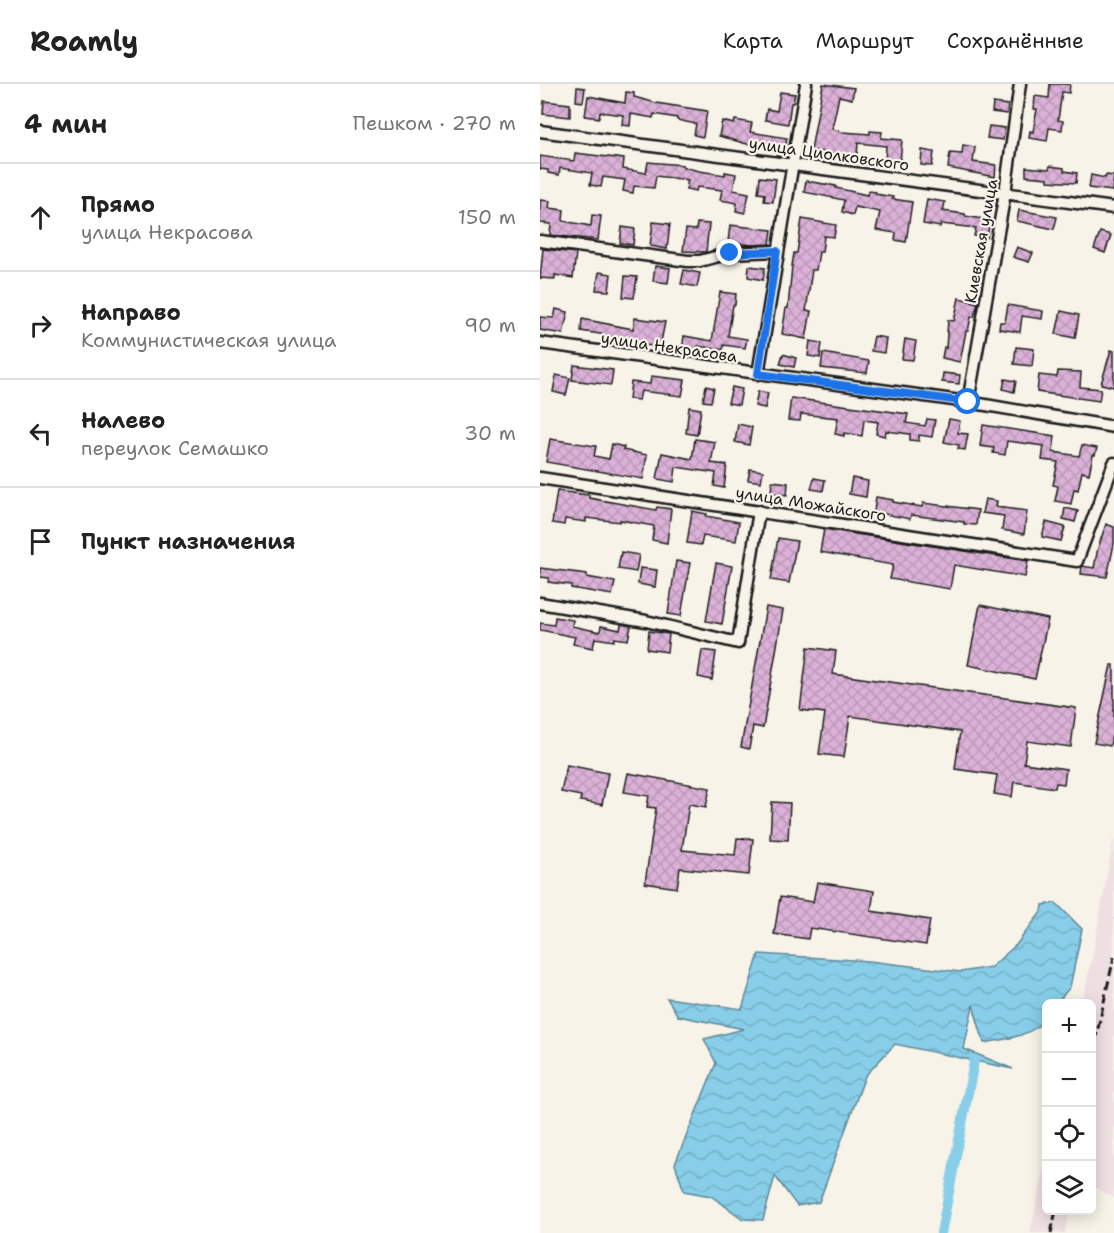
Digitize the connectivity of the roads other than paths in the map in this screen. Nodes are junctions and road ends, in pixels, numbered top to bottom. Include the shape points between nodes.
1 (806, 84) edge
2 (1020, 84) edge
3 (540, 130) edge
4 (792, 165) junction
5 (1005, 193) junction
6 (1114, 208) edge
7 (540, 242) edge
8 (777, 251) junction
9 (540, 344) edge
10 (758, 374) junction
11 (968, 402) junction
12 (1114, 427) edge
13 (1114, 463) edge
14 (540, 478) edge
15 (759, 511) junction
16 (540, 603) edge

1 - 4 street
2 - 5 street, Киевская улица
3 - 4 street, улица Циолковского
4 - 5 street, улица Циолковского
4 - 8 street
5 - 6 street, улица Циолковского
5 - 11 street, Киевская улица
7 - 8 street via 688,261 730,253
8 - 10 street
9 - 10 street, улица Некрасова
10 - 11 street, улица Некрасова
11 - 12 street, улица Некрасова
13 - 15 street, улица Можайского via 1077,561
14 - 15 street, улица Можайского
15 - 16 street via 738,643 646,621

